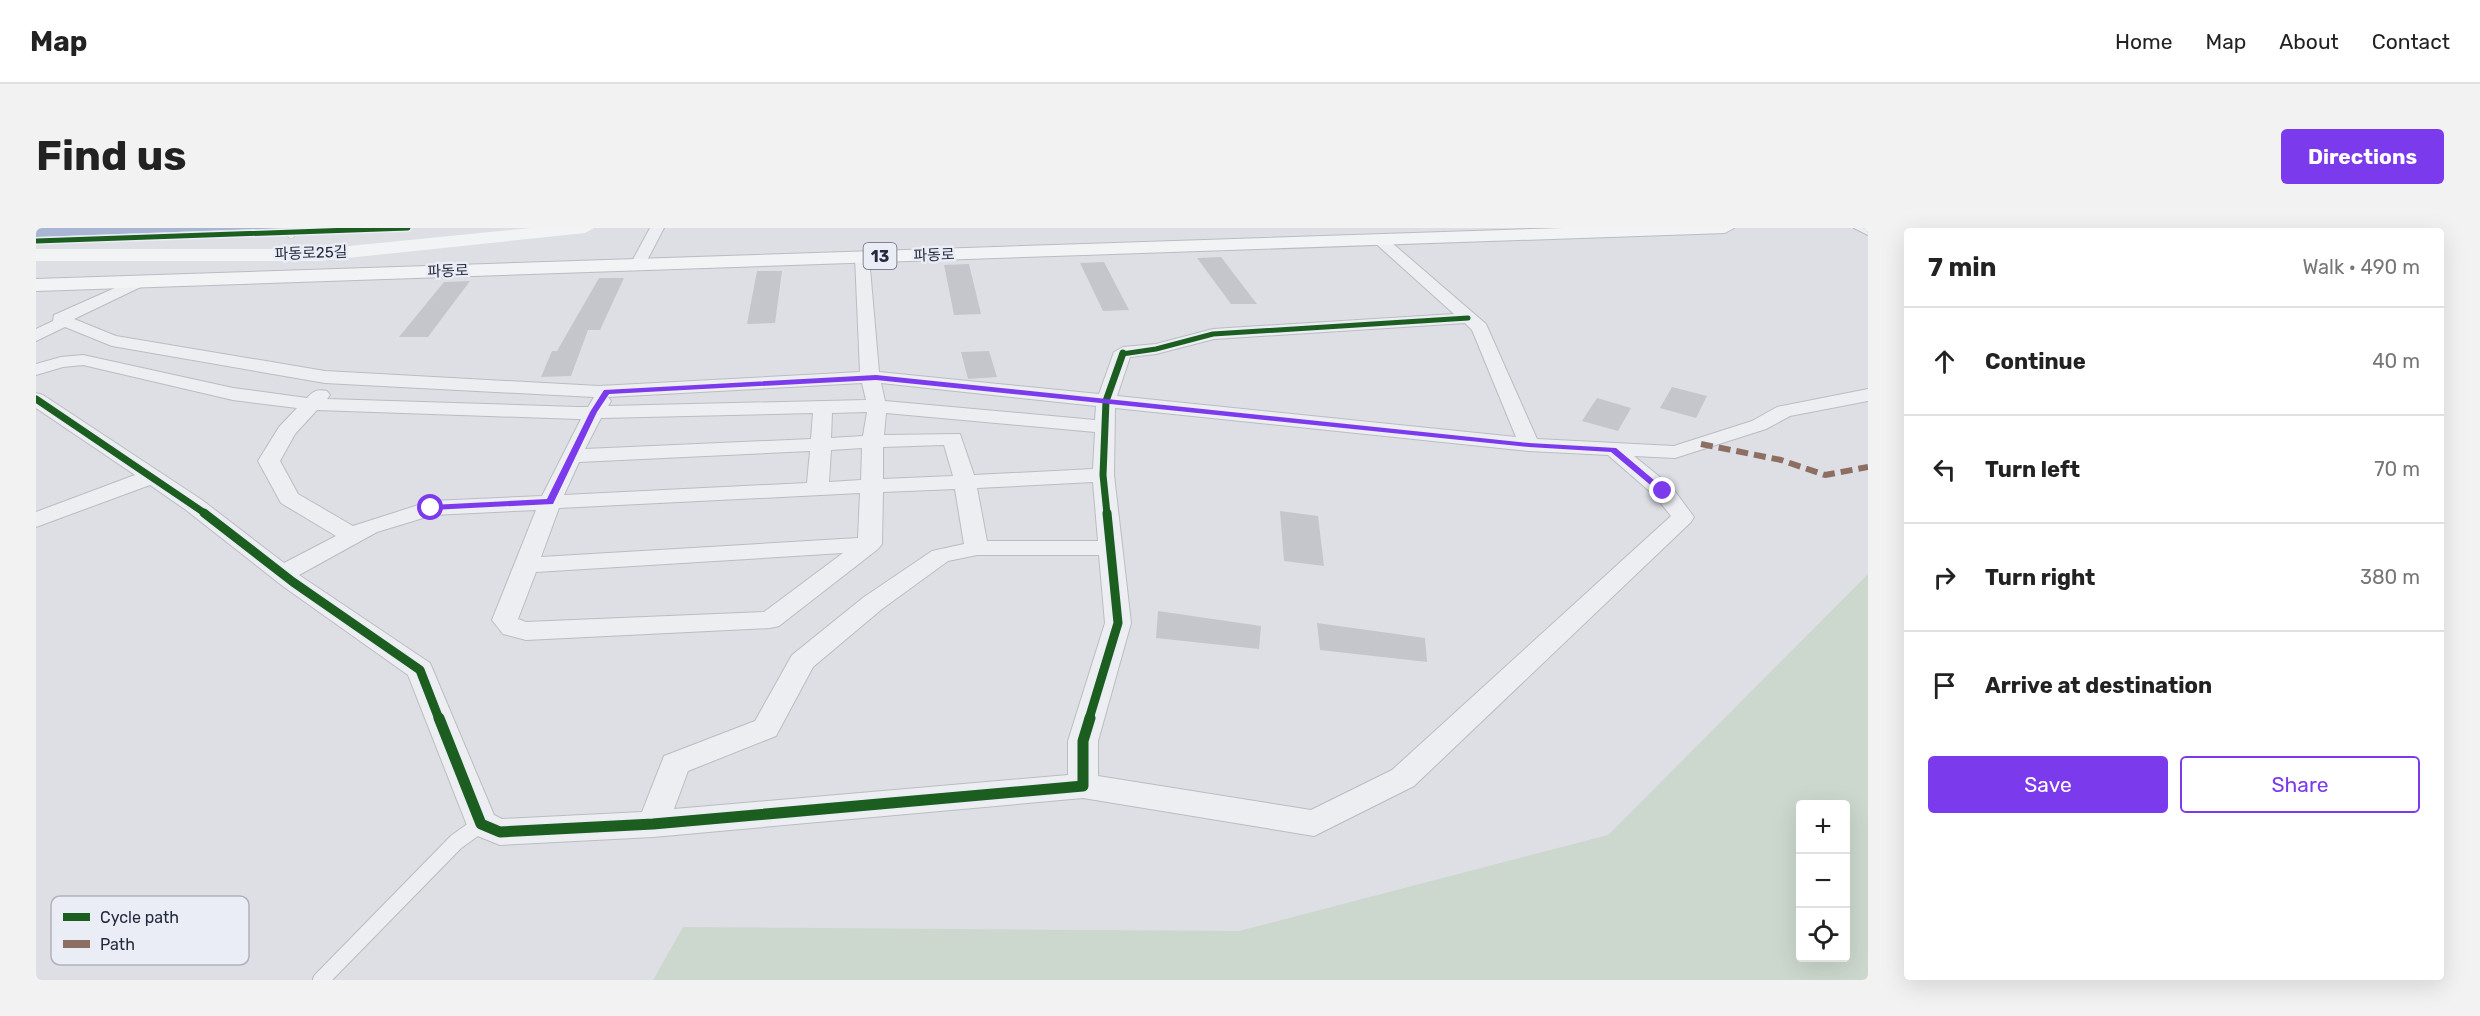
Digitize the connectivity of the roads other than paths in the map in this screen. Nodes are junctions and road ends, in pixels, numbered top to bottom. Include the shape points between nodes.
1 (585, 228) edge
2 (657, 228) edge
3 (1725, 228) edge
4 (1861, 228) edge
5 (1868, 231) edge
6 (1379, 239) junction
7 (36, 255) edge
8 (862, 257) junction
9 (638, 265) junction
10 (142, 281) junction
11 (36, 285) edge
12 (1468, 318) junction
13 (61, 323) junction
14 (36, 324) edge
15 (36, 336) edge
16 (36, 370) edge
17 (335, 377) junction
18 (870, 378) junction
19 (607, 392) junction
20 (1868, 395) edge
21 (36, 399) edge
22 (312, 404) junction
23 (877, 406) junction
24 (824, 407) junction
25 (594, 412) junction
26 (1106, 414) junction
27 (873, 442) junction
28 (822, 444) junction
29 (1529, 445) junction
30 (1613, 449) junction
31 (571, 456) junction
32 (1103, 475) junction
33 (151, 477) junction
34 (965, 482) junction
35 (872, 486) junction
36 (818, 489) junction
37 (550, 502) junction
38 (36, 520) edge
39 (353, 536) junction
40 (870, 544) junction
41 (977, 548) junction
42 (1110, 548) junction
43 (526, 565) junction
44 (282, 573) junction
45 (1083, 786) junction
46 (481, 824) junction
47 (653, 824) junction
48 (321, 980) edge

1 - 7 main road, 파동로25길 via 319,255
2 - 9 street
3 - 6 main road, 파동로 / 13
4 - 5 street
6 - 8 main road, 파동로 / 13
6 - 12 street
8 - 9 main road, 파동로 / 13
8 - 18 street
9 - 10 main road, 파동로 / 13
10 - 11 main road, 파동로 / 13
10 - 13 street via 60,319
12 - 26 street via 1213,334 1156,349 1122,352
12 - 29 street via 1480,328
13 - 14 street
13 - 15 street
13 - 17 street via 112,341
16 - 22 street via 83,360 233,394
17 - 19 street
17 - 22 street
18 - 19 street
18 - 23 street
18 - 26 street
19 - 25 street
20 - 30 street via 1784,411 1759,425 1675,452
21 - 33 street
22 - 25 street
22 - 39 street via 286,430 269,460 289,498
23 - 24 street
23 - 26 street
23 - 27 street
24 - 25 street
24 - 28 street
25 - 31 street
26 - 29 street
26 - 32 street
27 - 28 street
27 - 34 street via 953,438
27 - 35 street
28 - 31 street
28 - 36 street
29 - 30 street
30 - 45 street via 1663,491 1683,517 1403,778 1314,823
31 - 37 street
32 - 34 street
32 - 42 street
33 - 38 street
33 - 44 street
34 - 35 street
34 - 41 street
35 - 36 street
35 - 40 street
36 - 37 street
37 - 39 street via 431,508
37 - 43 street
39 - 44 street
40 - 43 street
40 - 43 street via 770,620 526,631 512,628 505,620
41 - 42 street
41 - 47 street via 940,556 873,603 802,661 766,728 675,764
42 - 45 street via 1118,623 1083,741
44 - 46 street via 420,670
45 - 47 street
46 - 47 street via 500,832
46 - 48 lane via 456,842

